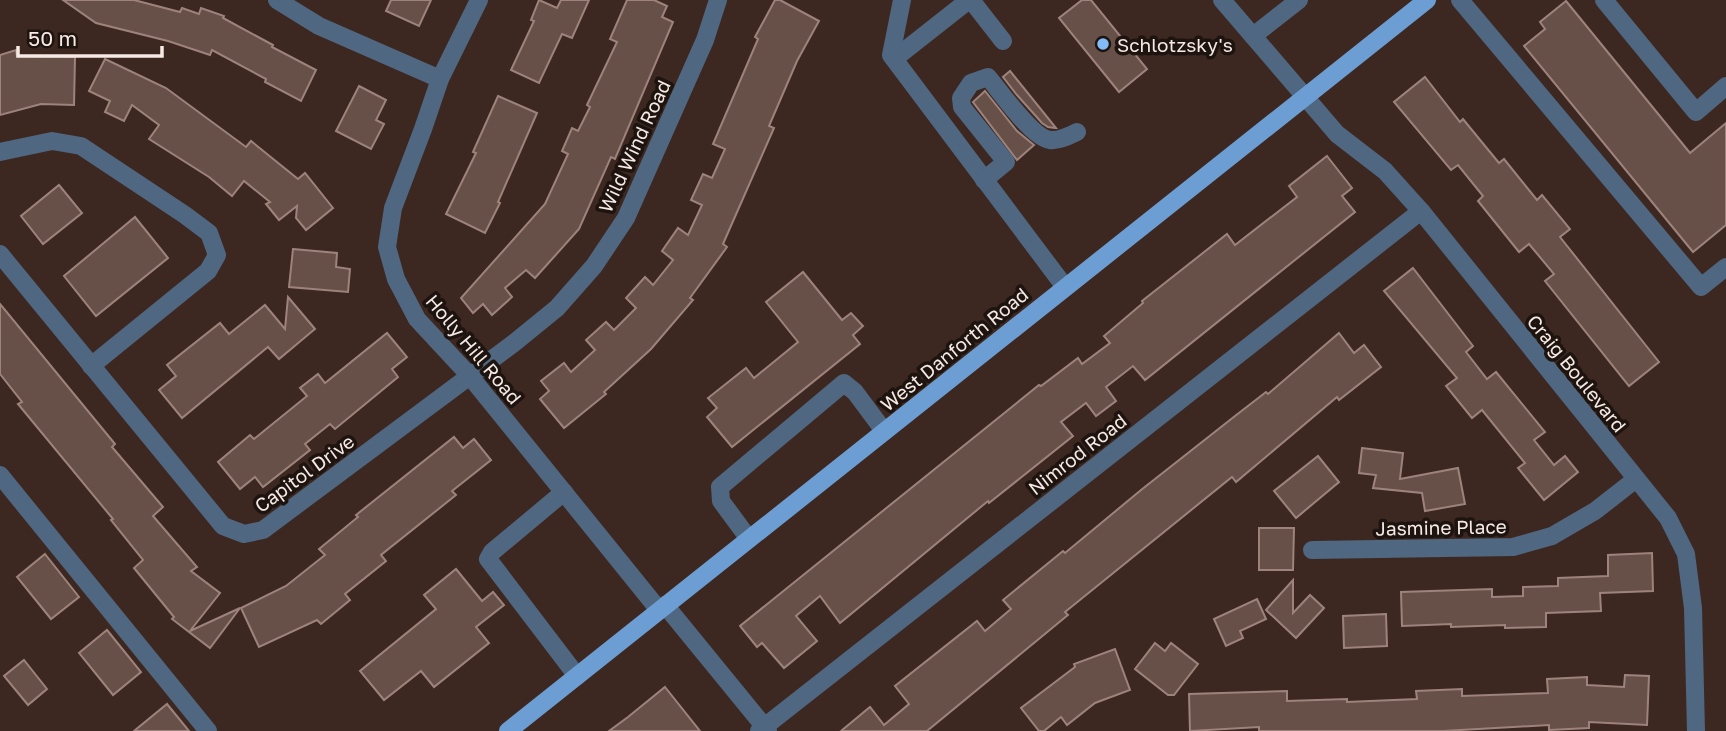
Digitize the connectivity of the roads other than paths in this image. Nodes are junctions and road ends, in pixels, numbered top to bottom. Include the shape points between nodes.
1 (277, 0) edge
2 (479, 0) edge
3 (718, 0) edge
4 (902, 0) edge
5 (970, 0) edge
6 (1222, 0) edge
7 (1299, 0) edge
8 (1427, 0) edge
9 (1460, 0) edge
10 (1604, 0) edge
11 (1253, 36) junction
12 (1003, 41) dead end
13 (894, 59) junction
14 (440, 79) junction
15 (1726, 86) edge
16 (1305, 96) junction
17 (1077, 132) dead end
18 (0, 152) edge
19 (984, 180) junction
20 (1421, 211) junction
21 (0, 254) edge
22 (1726, 267) edge
23 (1065, 287) junction
24 (90, 366) junction
25 (469, 375) junction
26 (884, 431) junction
27 (0, 475) edge
28 (1636, 479) junction
29 (564, 492) junction
30 (749, 539) junction
31 (1312, 550) dead end
32 (662, 608) junction
33 (577, 676) junction
34 (764, 730) edge
35 (208, 731) edge
36 (508, 731) edge
37 (1696, 731) edge

1 - 14 street via 319,26
2 - 14 street, Holly Hill Road
3 - 25 street, Wild Wind Road via 705,40 620,228 557,308
4 - 13 street via 891,55
5 - 12 street
5 - 13 street
6 - 11 street, Craig Boulevard
7 - 11 street
8 - 16 main road, West Danforth Road
9 - 22 street via 1701,287
10 - 15 street via 1696,112
11 - 16 street, Craig Boulevard
13 - 19 street
14 - 25 street, Holly Hill Road via 393,208 387,247 396,279 417,319
16 - 20 street, Craig Boulevard via 1337,134 1385,171
16 - 23 main road, West Danforth Road
17 - 19 street via 1048,140 1036,134 988,77 967,78 962,107 1006,162
18 - 24 street via 51,141 81,146 209,233 217,255 208,271
19 - 23 street
20 - 28 street, Craig Boulevard
20 - 34 street, Nimrod Road
21 - 24 street, Capitol Drive
23 - 26 main road, West Danforth Road
24 - 25 street, Capitol Drive via 223,526 244,534 263,530 286,515
25 - 29 street, Holly Hill Road
26 - 30 main road, West Danforth Road
26 - 30 street via 844,383 720,487 721,501
27 - 35 street
28 - 31 street, Jasmine Place via 1595,512 1552,536 1513,547
28 - 37 street, Craig Boulevard via 1668,518 1686,554 1693,608
29 - 32 street, Holly Hill Road
29 - 33 street via 488,559
30 - 32 main road, West Danforth Road
32 - 33 main road, West Danforth Road
32 - 34 street, Holly Hill Road
33 - 36 main road, West Danforth Road

